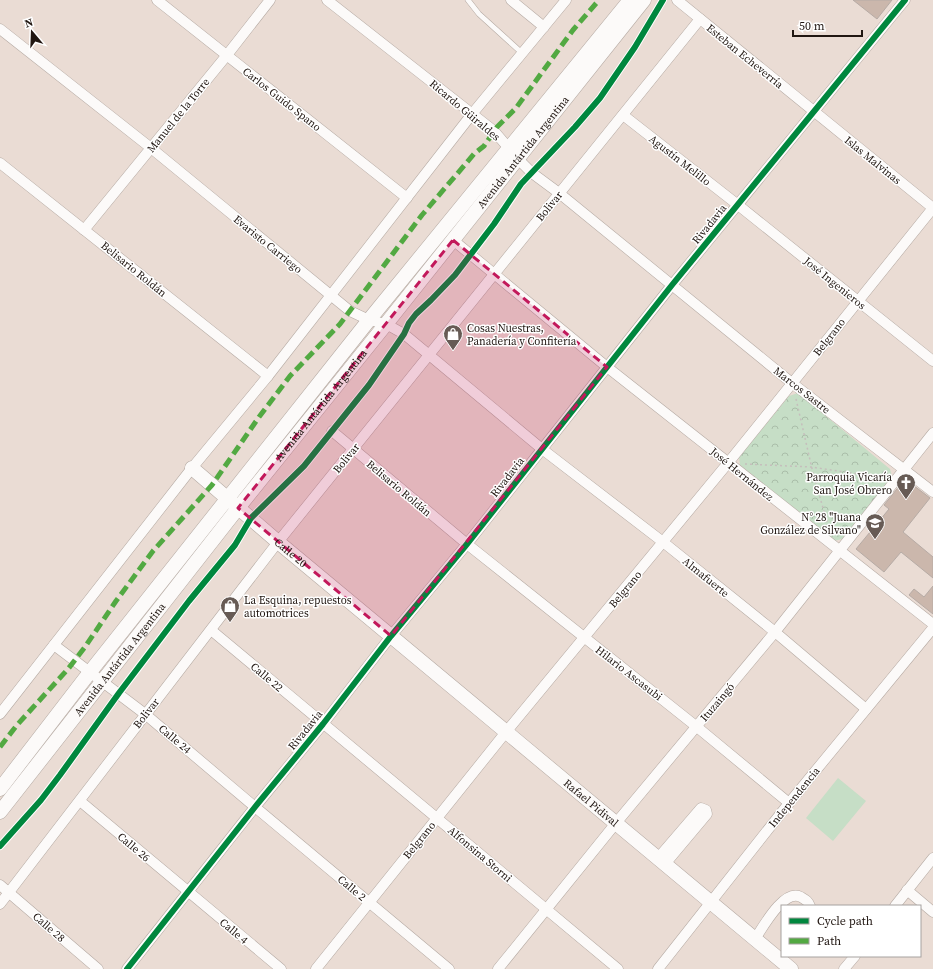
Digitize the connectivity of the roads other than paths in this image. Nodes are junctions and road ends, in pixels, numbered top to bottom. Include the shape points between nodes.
1 (157, 0) edge
2 (270, 0) edge
3 (327, 0) edge
4 (468, 0) edge
5 (511, 0) edge
6 (566, 0) edge
7 (630, 0) edge
8 (644, 0) edge
9 (677, 0) edge
10 (905, 0) edge
11 (700, 19) junction
12 (544, 27) junction
13 (0, 29) edge
14 (522, 53) junction
15 (227, 55) junction
16 (813, 112) junction
17 (472, 114) junction
18 (623, 115) junction
19 (151, 148) junction
20 (513, 154) junction
21 (0, 163) edge
22 (559, 193) junction
23 (407, 198) junction
24 (738, 205) junction
25 (933, 208) edge
26 (84, 230) junction
27 (453, 240) junction
28 (494, 274) junction
29 (672, 285) junction
30 (331, 296) junction
31 (857, 301) junction
32 (369, 320) junction
33 (386, 324) junction
34 (430, 354) junction
35 (933, 361) edge
36 (607, 367) junction
37 (268, 376) junction
38 (792, 383) junction
39 (332, 431) dead end
40 (933, 433) edge
41 (353, 449) junction
42 (542, 449) junction
43 (728, 463) junction
44 (192, 468) junction
45 (904, 469) junction
46 (933, 492) edge
47 (233, 503) junction
48 (278, 542) junction
49 (663, 542) junction
50 (467, 544) junction
51 (837, 550) junction
52 (933, 624) edge
53 (933, 628) edge
54 (211, 630) junction
55 (775, 632) junction
56 (391, 636) junction
57 (584, 638) junction
58 (54, 645) junction
59 (90, 672) junction
60 (103, 681) junction
61 (866, 709) junction
62 (0, 714) edge
63 (145, 714) junction
64 (323, 724) junction
65 (697, 727) junction
66 (506, 732) junction
67 (0, 789) edge
68 (80, 801) junction
69 (789, 803) junction
70 (255, 807) junction
71 (0, 812) edge
72 (437, 818) junction
73 (616, 823) junction
74 (933, 858) edge
75 (662, 861) junction
76 (0, 885) edge
77 (907, 890) junction
78 (9, 892) junction
79 (188, 892) junction
80 (369, 902) junction
81 (711, 902) junction
82 (0, 904) edge
83 (810, 905) edge
84 (896, 905) edge
85 (547, 910) junction
86 (933, 912) edge
87 (755, 939) junction
88 (780, 954) edge
89 (782, 957) edge
90 (854, 957) edge
91 (98, 969) edge
92 (127, 969) edge
93 (280, 969) edge
94 (316, 969) edge
95 (449, 969) edge
96 (498, 969) edge
97 (618, 969) edge
98 (658, 969) edge
99 (791, 969) edge
100 (844, 969) edge

1 - 15 street, Carlos Guido Spano
2 - 15 street, Manuel de la Torre
3 - 17 street, Ricardo Güiraldes
4 - 14 lane via 479,14
5 - 12 street
6 - 12 street
7 - 20 main road, Avenida Antártida Argentina
8 - 20 main road, Avenida Antártida Argentina
9 - 11 street, Esteban Echeverría
10 - 16 street, Rivadavia
11 - 16 street, Esteban Echeverría
11 - 18 street, Bolivar
12 - 14 street
13 - 19 street, Evaristo Carriego
14 - 17 street
15 - 19 street, Manuel de la Torre
15 - 23 street, Carlos Guido Spano
16 - 24 street, Rivadavia
16 - 25 street, Islas Malvinas
17 - 20 street, Ricardo Güiraldes via 494,131
17 - 23 street
18 - 22 street, Bolivar
18 - 24 street, Agustín Melillo
19 - 26 street, Manuel de la Torre
19 - 30 street, Evaristo Carriego
20 - 22 street, Ricardo Güiraldes via 532,173
20 - 27 main road, Avenida Antártida Argentina
20 - 32 main road, Avenida Antártida Argentina
21 - 26 street, Belisario Roldán
22 - 28 street, Bolivar
22 - 29 street, Ricardo Güiraldes
23 - 30 street
24 - 29 street, Rivadavia
24 - 31 street, José Ingenieros
25 - 31 street, Belgrano
26 - 37 street, Belisario Roldán
27 - 28 street
27 - 33 main road, Avenida Antártida Argentina
28 - 34 street, Bolivar
28 - 36 street
29 - 36 street, Rivadavia
29 - 38 street, Marcos Sastre
30 - 32 street, Evaristo Carriego via 350,311
30 - 37 street
31 - 35 street, José Ingenieros
31 - 38 street, Belgrano
32 - 33 street, Evaristo Carriego
32 - 47 main road, Avenida Antártida Argentina
33 - 34 street, Evaristo Carriego
33 - 47 main road, Avenida Antártida Argentina
34 - 41 street, Bolivar
34 - 42 street, Evaristo Carriego
36 - 42 street, Rivadavia
36 - 43 street, José Hernández
37 - 44 street
38 - 43 street, Belgrano
38 - 45 street, Marcos Sastre
39 - 41 street, Belisario Roldán
40 - 45 street, Ituzaingó
41 - 48 street, Bolivar
41 - 50 street, Belisario Roldán
42 - 49 street, Almafuerte
42 - 50 street, Rivadavia
43 - 49 street, Belgrano
43 - 51 street, José Hernández
44 - 47 main road, Calle 20
44 - 58 street
45 - 46 street, Marcos Sastre
45 - 51 street, Ituzaingó
47 - 48 main road, Calle 20
47 - 59 main road, Avenida Antártida Argentina
47 - 60 main road, Avenida Antártida Argentina
48 - 54 street, Bolivar
48 - 56 main road, Calle 20
49 - 55 street, Almafuerte
49 - 57 street, Belgrano
50 - 56 street, Rivadavia
50 - 57 street, Hilario Ascasubi
51 - 52 street, José Hernández
51 - 55 street, Ituzaingó
53 - 61 street, Independencia
54 - 63 street, Bolivar
54 - 64 street, Calle 22
55 - 61 street, Almafuerte
55 - 65 street, Ituzaingó
56 - 64 street, Rivadavia
56 - 66 main road, Rafael Pidival
57 - 65 street, Hilario Ascasubi
57 - 66 street, Belgrano
58 - 59 street, Calle 24
58 - 62 street
59 - 60 street, Calle 24
59 - 67 main road, Avenida Antártida Argentina
60 - 63 street, Calle 24
60 - 71 main road, Avenida Antártida Argentina
61 - 69 street, Independencia
63 - 68 street, Bolivar
63 - 70 street, Calle 24
64 - 70 street, Rivadavia
64 - 72 street, Alfonsina Storni
65 - 69 street, Hilario Ascasubi
65 - 73 street, Ituzaingó
66 - 72 street, Belgrano
66 - 73 main road, Rafael Pidival
68 - 78 street, Bolivar
68 - 79 street, Calle 26
69 - 81 street, Independencia
70 - 79 street, Rivadavia
70 - 80 street, Calle 2
72 - 80 street, Belgrano
72 - 85 street, Alfonsina Storni
73 - 75 main road, Rafael Pidival
73 - 85 street, Ituzaingó
74 - 77 street
75 - 75 street via 707,814 706,810 701,808
75 - 81 main road, Rafael Pidival
76 - 78 street, Calle 28
77 - 84 street
77 - 86 street
78 - 82 street, Bolivar
78 - 91 street, Calle 28
79 - 92 street, Rivadavia
79 - 93 street, Calle 4
80 - 94 street, Belgrano
80 - 95 street, Calle 2
81 - 87 main road, Rafael Pidival
81 - 98 street, Independencia
83 - 87 street via 799,896 784,899
85 - 96 street, Ituzaingó
85 - 97 street, Alfonsina Storni
87 - 88 main road, Rafael Pidival
89 - 99 main road, Rafael Pidival
90 - 100 street

